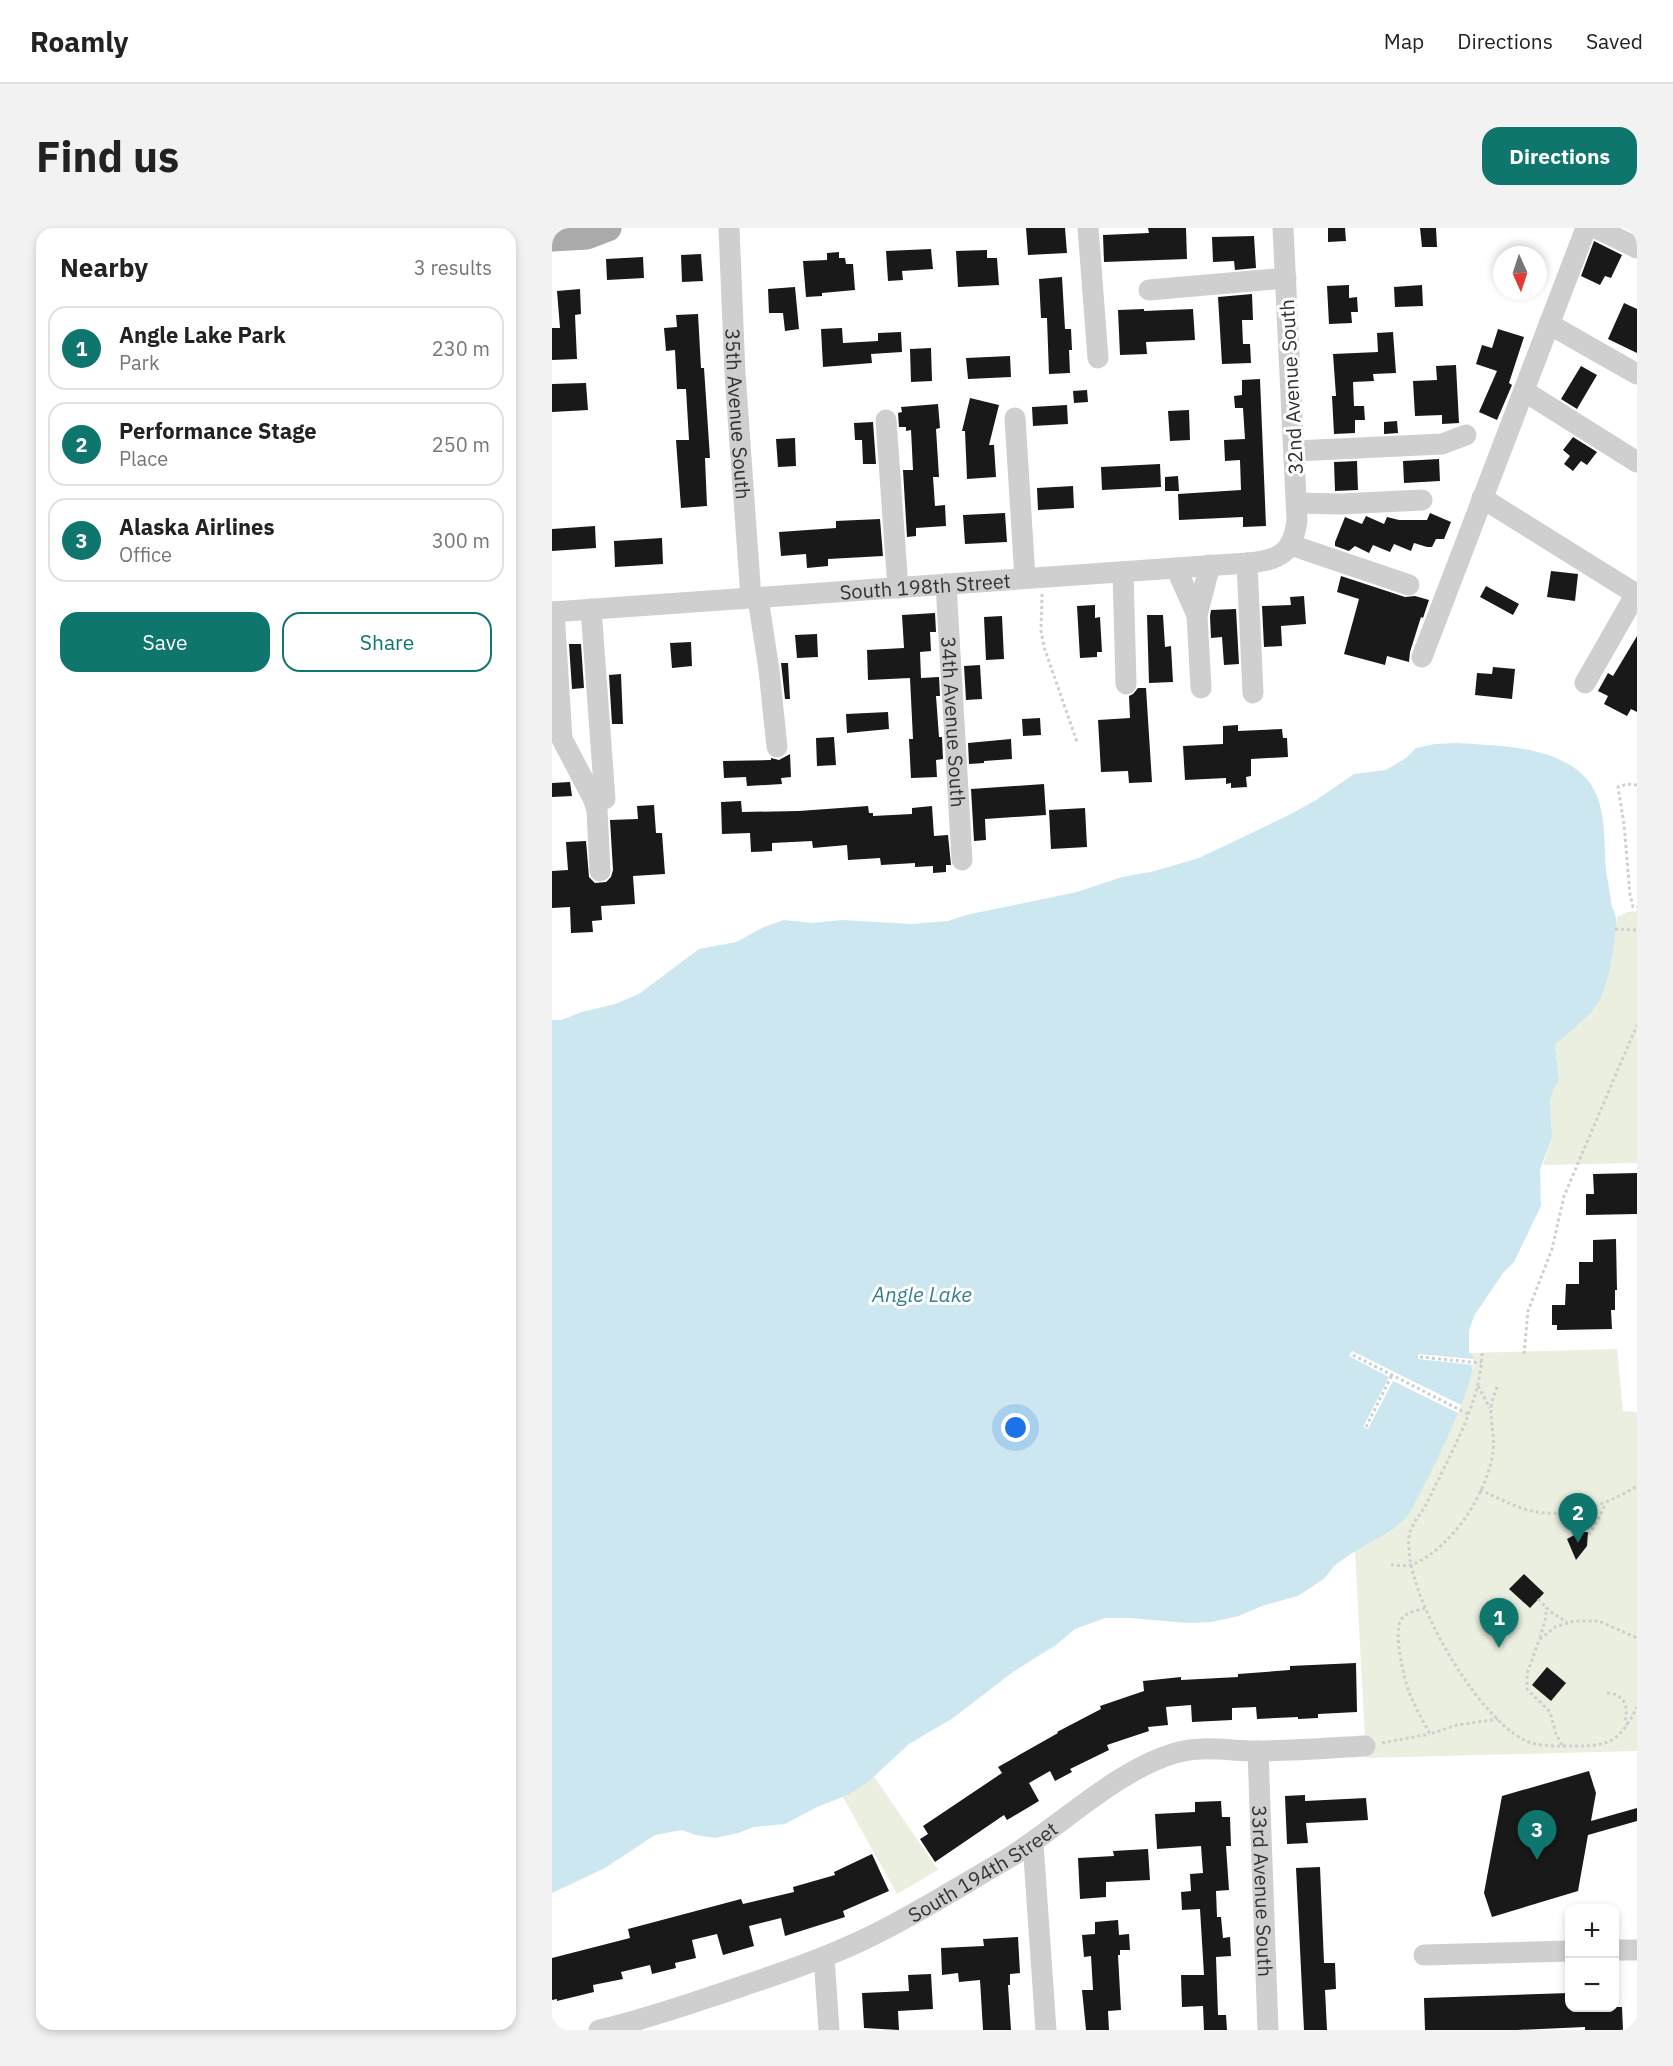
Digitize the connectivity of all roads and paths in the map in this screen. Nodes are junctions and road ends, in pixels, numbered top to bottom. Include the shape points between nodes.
1 (608, 228) edge
2 (729, 228) edge
3 (1088, 228) edge
4 (1283, 228) edge
5 (1586, 228) edge
6 (1596, 228) edge
7 (552, 238) edge
8 (1637, 248) edge
9 (1286, 278) junction
10 (1149, 290) dead end
11 (1549, 324) junction
12 (1098, 358) dead end
13 (1637, 374) edge
14 (1524, 391) junction
15 (1015, 418) dead end
16 (886, 420) dead end
17 (1466, 435) dead end
18 (1294, 451) junction
19 (1637, 462) edge
20 (1482, 498) junction
21 (1422, 500) dead end
22 (1297, 503) junction
23 (1291, 545) junction
24 (1247, 563) junction
25 (1210, 565) junction
26 (1176, 567) junction
27 (1123, 572) junction
28 (1034, 578) junction
29 (946, 584) junction
30 (1409, 585) dead end
31 (898, 588) junction
32 (1636, 593) edge
33 (754, 598) junction
34 (591, 609) junction
35 (553, 612) edge
36 (1197, 615) junction
37 (1422, 657) dead end
38 (1585, 683) dead end
39 (1126, 684) dead end
40 (1201, 688) dead end
41 (1253, 693) dead end
42 (1077, 742) dead end
43 (777, 747) dead end
44 (1637, 786) edge
45 (605, 799) dead end
46 (962, 860) dead end
47 (600, 870) dead end
48 (1637, 907) edge
49 (1615, 929) dead end
50 (1637, 930) edge
51 (1637, 1025) edge
52 (1482, 1353) dead end
53 (1524, 1354) dead end
54 (1353, 1355) dead end
55 (1420, 1357) dead end
56 (1481, 1363) junction
57 (1392, 1376) junction
58 (1498, 1384) dead end
59 (1478, 1386) junction
60 (1491, 1410) junction
61 (1468, 1413) junction
62 (1366, 1427) dead end
63 (1637, 1486) edge
64 (1480, 1490) junction
65 (1603, 1504) junction
66 (1589, 1535) dead end
67 (1391, 1565) dead end
68 (1412, 1566) junction
69 (1539, 1599) dead end
70 (1425, 1608) junction
71 (1546, 1608) junction
72 (1567, 1623) junction
73 (1637, 1638) edge
74 (1539, 1640) junction
75 (1607, 1693) dead end
76 (1637, 1707) edge
77 (1498, 1719) junction
78 (1628, 1725) junction
79 (1430, 1734) junction
80 (1365, 1746) joint
81 (1562, 1746) junction
82 (1258, 1751) junction
83 (1034, 1843) junction
84 (1619, 1950) edge
85 (1637, 1950) edge
86 (1565, 1952) edge
87 (1424, 1955) dead end
88 (824, 1957) junction
89 (599, 2030) edge
90 (829, 2030) edge
91 (1046, 2030) edge
92 (1268, 2030) edge

1 - 7 main road via 586,236
2 - 33 street, 35th Avenue South via 735,373
3 - 12 street
4 - 9 street, 32nd Avenue South
5 - 11 street
6 - 8 street
9 - 10 street
9 - 18 street, 32nd Avenue South
11 - 13 street
11 - 14 street
14 - 19 street
14 - 20 street
15 - 28 street
16 - 31 street
17 - 18 street via 1442,444
18 - 22 street, 32nd Avenue South
20 - 32 street
20 - 37 street
21 - 22 street
22 - 23 street, 32nd Avenue South via 1296,534
23 - 24 street, South 198th Street via 1267,560
23 - 30 street
24 - 25 street, South 198th Street
24 - 41 street
25 - 26 street, South 198th Street
25 - 36 street
26 - 27 street, South 198th Street
26 - 36 street
27 - 28 street, South 198th Street
27 - 39 street
28 - 29 street, South 198th Street
28 - 42 path via 1044,646
29 - 31 street, South 198th Street
29 - 46 street, 34th Avenue South
31 - 33 street, South 198th Street
32 - 38 street
33 - 34 street, South 198th Street
33 - 43 street, 35th Avenue South via 769,670
34 - 35 street, South 198th Street
34 - 45 street
35 - 47 street via 562,739 597,810
36 - 40 street
44 - 48 path via 1618,787 1630,894 1633,907
49 - 50 path
51 - 53 path via 1564,1196 1552,1249 1528,1311
52 - 56 path
54 - 57 path
55 - 56 path
56 - 59 path
57 - 61 path
57 - 62 path
58 - 60 path
59 - 60 path
59 - 61 path
60 - 64 path via 1493,1450
61 - 68 path via 1409,1535
63 - 65 path
64 - 65 path via 1542,1513
64 - 68 path via 1467,1517 1453,1534
65 - 66 path
67 - 68 path
68 - 70 path
69 - 71 path
70 - 77 path via 1461,1676
70 - 79 path via 1405,1615 1398,1633 1409,1692
71 - 72 path
71 - 74 path
72 - 73 path via 1599,1621
72 - 74 path
74 - 81 path via 1527,1674 1527,1689 1550,1712
75 - 78 path via 1622,1698
76 - 78 path
77 - 79 path
77 - 81 path via 1523,1740
78 - 81 path via 1617,1738 1607,1742
79 - 80 path
80 - 82 street, South 194th Street
82 - 83 street, South 194th Street via 1199,1749 1158,1759 1111,1786
82 - 92 street, 33rd Avenue South
83 - 88 street, South 194th Street via 913,1914
83 - 91 street
84 - 85 street
86 - 87 street
88 - 89 street, South 194th Street via 631,2023
88 - 90 street

